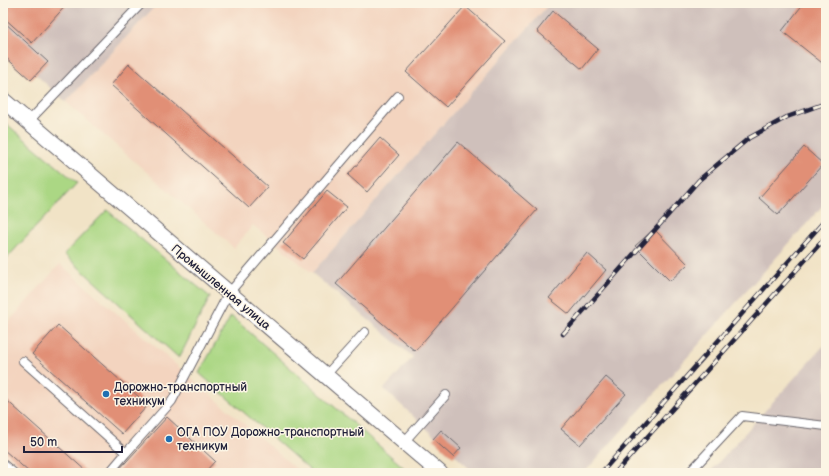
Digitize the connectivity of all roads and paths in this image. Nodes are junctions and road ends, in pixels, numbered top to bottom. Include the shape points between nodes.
1 (142, 3) edge
2 (398, 96) dead end
3 (3, 100) edge
4 (28, 122) junction
5 (228, 294) junction
6 (365, 332) dead end
7 (23, 361) dead end
8 (326, 375) junction
9 (446, 395) dead end
10 (826, 426) edge
11 (404, 442) junction
12 (126, 453) junction
13 (3, 464) edge
14 (14, 473) edge
15 (109, 473) edge
16 (440, 473) edge
17 (689, 473) edge

1 - 4 lane
2 - 5 lane
3 - 4 street, Промышленная улица
4 - 5 street, Промышленная улица
5 - 8 street, Промышленная улица
5 - 12 lane via 172,401
6 - 8 lane
7 - 12 lane
8 - 11 street, Промышленная улица
9 - 11 lane
10 - 17 lane via 742,416
11 - 16 street, Промышленная улица
12 - 15 lane
13 - 14 lane

